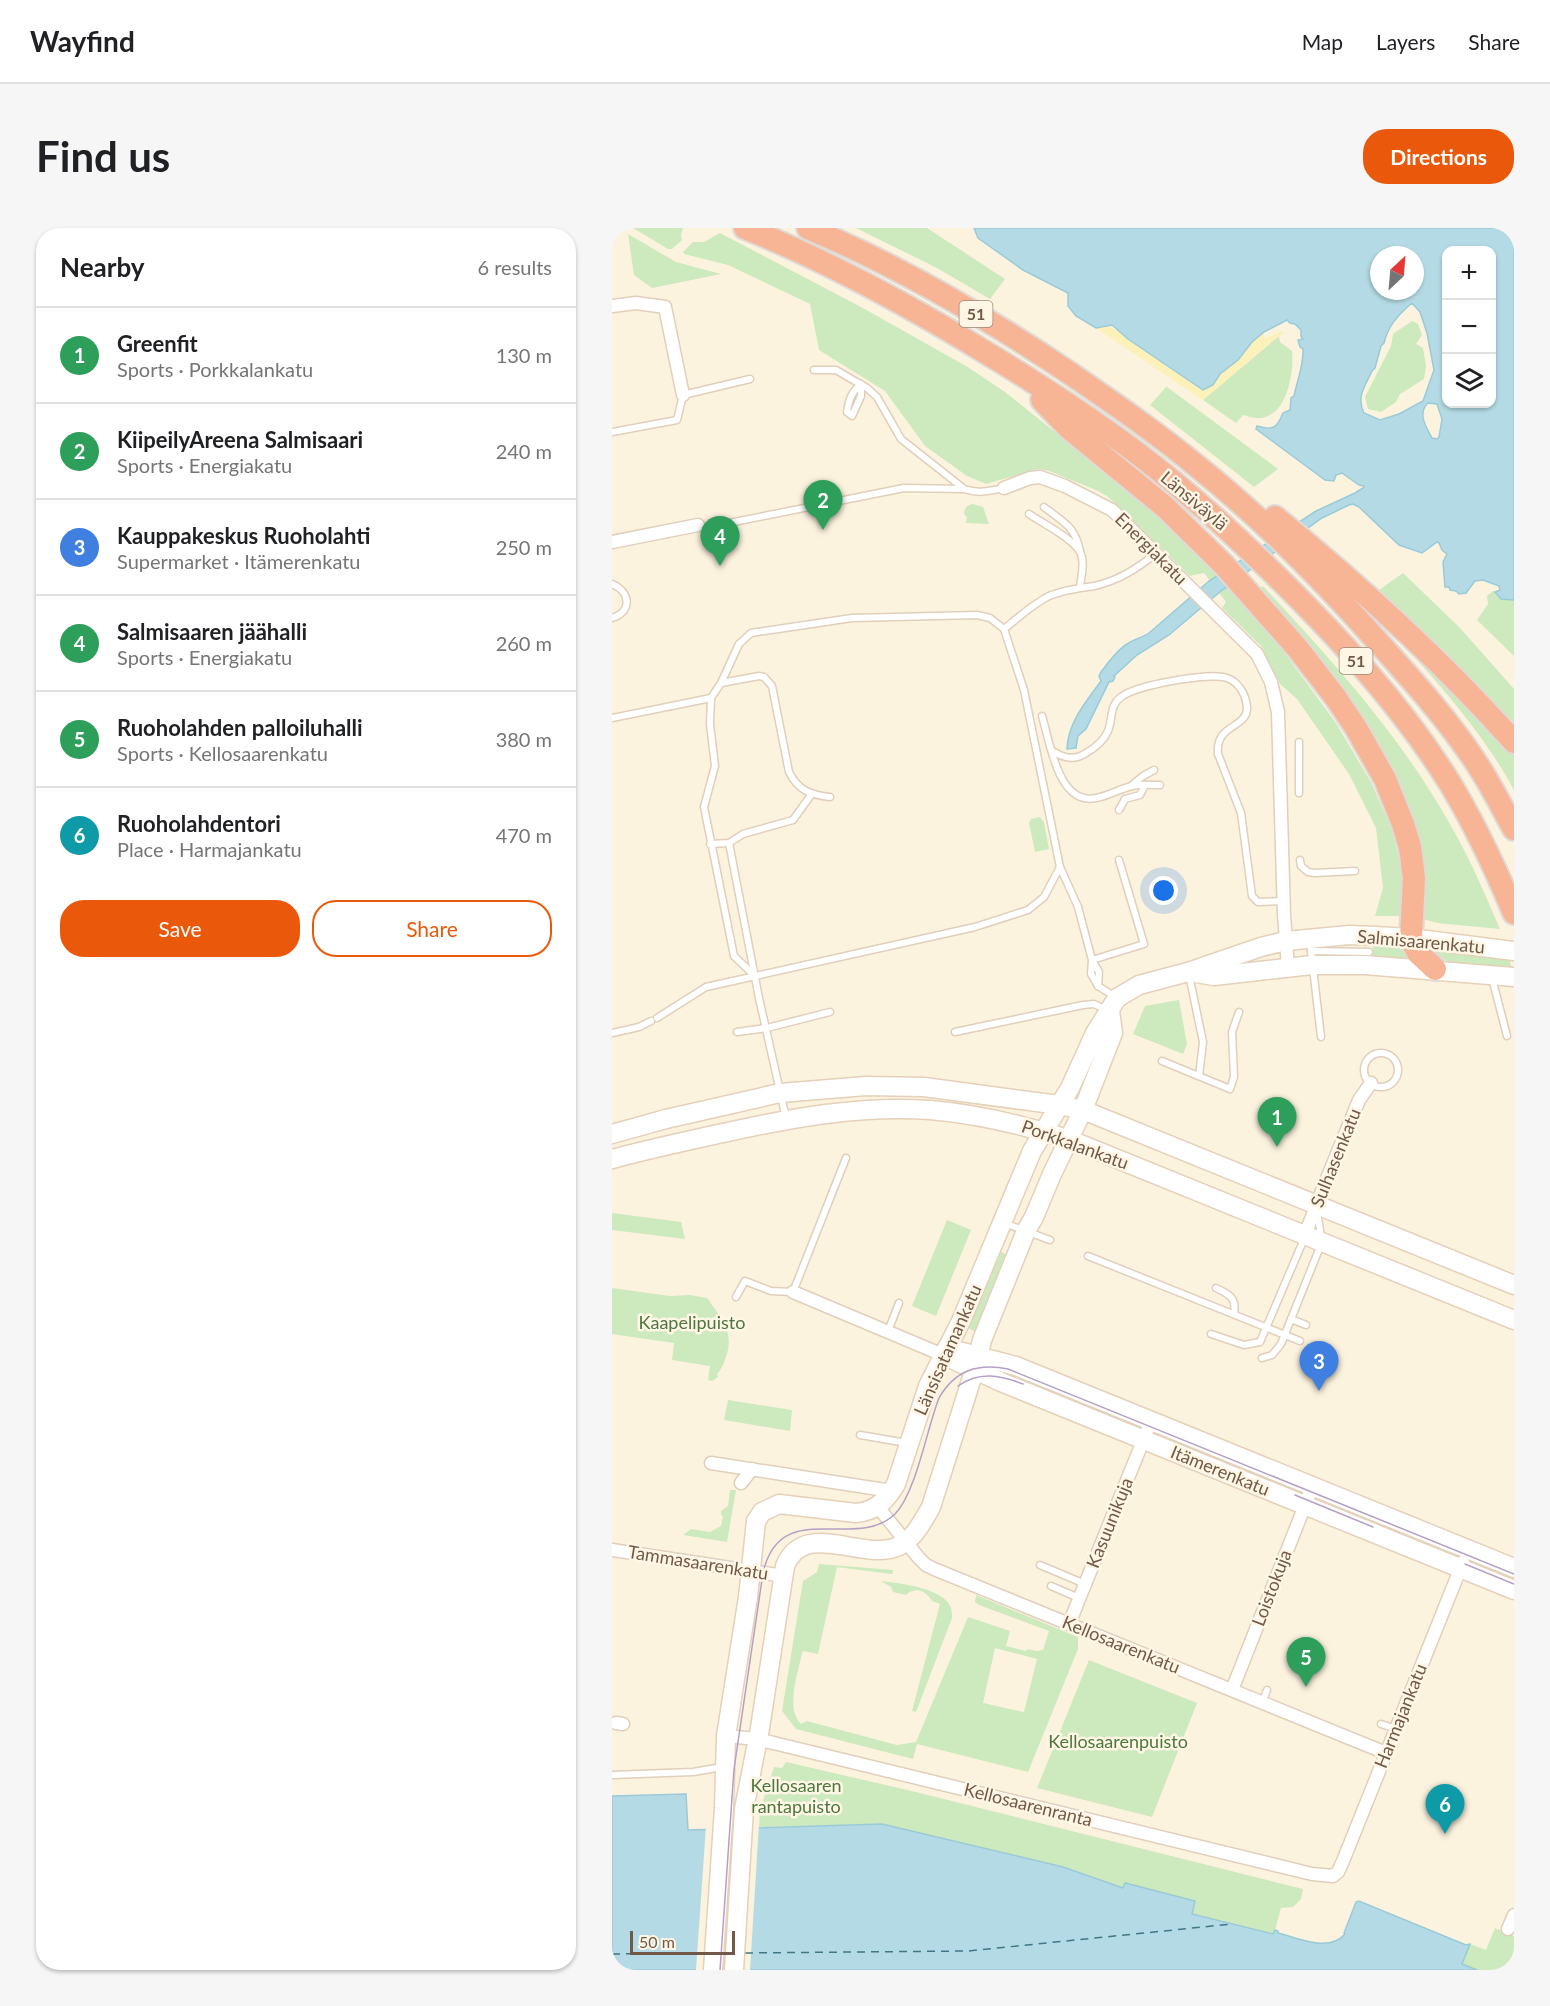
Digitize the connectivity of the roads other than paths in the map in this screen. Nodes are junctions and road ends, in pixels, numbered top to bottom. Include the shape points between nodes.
1 (745, 228) edge
2 (808, 228) edge
3 (612, 306) edge
4 (814, 369) dead end
5 (1015, 370) junction
6 (750, 380) dead end
7 (683, 395) junction
8 (1134, 417) junction
9 (612, 432) edge
10 (1004, 488) joint
11 (964, 489) junction
12 (1044, 507) dead end
13 (1029, 513) dead end
14 (698, 525) dead end
15 (714, 526) dead end
16 (612, 542) edge
17 (1080, 552) junction
18 (1155, 553) junction
19 (612, 584) edge
20 (1080, 587) junction
21 (612, 618) edge
22 (1004, 628) junction
23 (722, 683) junction
24 (711, 698) junction
25 (1042, 716) dead end
26 (612, 718) edge
27 (1299, 742) dead end
28 (1514, 742) edge
29 (1052, 752) junction
30 (1154, 770) dead end
31 (1145, 785) junction
32 (1160, 785) dead end
33 (1131, 786) junction
34 (1299, 793) dead end
35 (811, 795) junction
36 (830, 797) dead end
37 (1119, 810) dead end
38 (1514, 829) edge
39 (729, 843) junction
40 (710, 844) junction
41 (1119, 860) dead end
42 (1300, 860) dead end
43 (1060, 867) junction
44 (1355, 871) dead end
45 (1284, 901) junction
46 (1511, 907) edge
47 (1410, 938) junction
48 (1286, 941) junction
49 (1514, 951) edge
50 (1311, 952) junction
51 (1369, 952) dead end
52 (1092, 960) junction
53 (1288, 967) junction
54 (1435, 969) junction
55 (1188, 972) junction
56 (1491, 974) junction
57 (755, 976) junction
58 (1514, 977) edge
59 (1114, 1004) junction
60 (830, 1012) dead end
61 (1239, 1012) dead end
62 (767, 1028) junction
63 (737, 1032) dead end
64 (955, 1032) dead end
65 (612, 1033) edge
66 (1507, 1036) dead end
67 (1321, 1037) dead end
68 (1162, 1061) dead end
69 (1199, 1076) junction
70 (1371, 1083) junction
71 (780, 1093) junction
72 (1059, 1105) junction
73 (1083, 1110) junction
74 (787, 1118) junction
75 (1044, 1131) junction
76 (612, 1134) edge
77 (1068, 1139) junction
78 (846, 1158) dead end
79 (612, 1159) edge
80 (1316, 1205) junction
81 (1004, 1222) junction
82 (1026, 1231) junction
83 (1314, 1239) junction
84 (1050, 1240) dead end
85 (1088, 1256) dead end
86 (1514, 1285) edge
87 (1216, 1288) dead end
88 (793, 1292) junction
89 (736, 1297) dead end
90 (899, 1303) dead end
91 (1234, 1314) junction
92 (1291, 1319) junction
93 (1514, 1320) edge
94 (1306, 1325) dead end
95 (1268, 1327) junction
96 (888, 1331) junction
97 (1211, 1334) dead end
98 (1285, 1334) junction
99 (1300, 1341) dead end
100 (940, 1350) junction
101 (1262, 1358) dead end
102 (976, 1362) junction
103 (1157, 1423) junction
104 (860, 1435) dead end
105 (1143, 1440) junction
106 (909, 1443) junction
107 (711, 1462) dead end
108 (752, 1469) junction
109 (741, 1483) dead end
110 (1312, 1485) junction
111 (885, 1490) dead end
112 (1304, 1506) junction
113 (878, 1507) junction
114 (906, 1542) junction
115 (1468, 1549) junction
116 (612, 1550) edge
117 (1040, 1565) dead end
118 (1514, 1568) edge
119 (1461, 1569) junction
120 (750, 1571) junction
121 (784, 1576) junction
122 (1085, 1584) junction
123 (1051, 1586) dead end
124 (1514, 1590) edge
125 (1079, 1599) junction
126 (1069, 1624) junction
127 (1232, 1690) junction
128 (1267, 1690) dead end
129 (1262, 1702) junction
130 (1381, 1724) dead end
131 (1396, 1730) junction
132 (726, 1736) junction
133 (758, 1739) junction
134 (1386, 1753) junction
135 (726, 1766) junction
136 (612, 1775) edge
137 (1329, 1877) joint
138 (1514, 1915) edge
139 (1508, 1929) dead end
140 (713, 1970) edge
141 (734, 1970) edge

1 - 5 highway, Länsiväylä / 51 via 879,291
2 - 8 highway, Länsiväylä / 51 via 959,303
3 - 7 street via 636,303 665,307
4 - 11 lane via 836,370 861,384 877,397 901,439
5 - 46 highway, Länsiväylä / 51 via 1119,440 1175,484 1236,537 1338,639 1407,723 1451,785
5 - 47 highway via 1070,429 1165,507 1224,565 1336,698 1385,779 1410,847 1414,896
6 - 7 lane
7 - 9 lane via 677,420
8 - 28 highway via 1229,479 1299,537 1385,613
8 - 38 highway, Länsiväylä / 51 via 1254,515 1359,620 1445,720 1479,768
10 - 11 lane, Energiakatu via 980,492
10 - 18 street, Energiakatu via 1030,478 1049,479 1112,510
11 - 15 lane, Energiakatu via 904,488
12 - 17 lane via 1070,526 1078,537
13 - 17 lane
14 - 16 street
17 - 20 lane
18 - 20 lane via 1126,575
18 - 45 street, Energiakatu via 1257,654 1275,694
19 - 21 lane via 627,598 622,613
20 - 22 lane via 1036,604
22 - 23 lane via 984,615 914,615 852,618 751,633 739,644
22 - 43 lane via 1024,690
23 - 24 lane
23 - 35 lane via 759,676 769,681 789,772 798,787
24 - 26 lane
24 - 40 lane via 716,766 704,807
25 - 29 lane
27 - 34 lane
29 - 33 lane via 1062,780 1078,796 1098,798
29 - 45 lane via 1071,758 1090,751 1108,731 1115,704 1135,690 1171,681 1222,677 1231,680 1240,688 1246,712 1240,722 1222,735 1218,748 1241,813 1252,896 1258,903
30 - 33 lane
31 - 32 lane
31 - 33 lane
31 - 37 lane via 1140,795 1125,799
35 - 36 lane
35 - 39 lane via 793,820 743,834
39 - 40 lane
39 - 57 lane
40 - 57 lane via 734,956
41 - 52 lane via 1144,944
42 - 44 lane via 1308,872
43 - 52 lane via 1078,907
43 - 57 lane via 1044,897 1028,910 975,927
45 - 48 street, Energiakatu
47 - 49 main road, Salmisaarenkatu
47 - 50 main road, Salmisaarenkatu via 1349,935
47 - 54 highway via 1418,953
48 - 50 main road, Salmisaarenkatu
48 - 53 street, Energiakatu
48 - 55 main road, Salmisaarenkatu
50 - 51 lane
50 - 53 main road, Salmisaarenkatu
50 - 54 main road, Salmisaarenkatu via 1365,965
50 - 67 lane
52 - 59 lane via 1099,972 1098,986
53 - 55 main road, Salmisaarenkatu via 1214,976
54 - 56 main road, Salmisaarenkatu
55 - 59 main road, Salmisaarenkatu via 1139,985
55 - 69 lane via 1203,1042
56 - 58 main road, Salmisaarenkatu
56 - 66 lane
57 - 62 lane
57 - 65 lane via 706,987 654,1020
59 - 64 lane via 1083,1005
59 - 72 main road, Salmisaarenkatu
59 - 73 main road via 1113,1033
60 - 62 lane
61 - 69 lane via 1232,1032 1234,1077 1230,1089
62 - 63 lane
62 - 71 lane
68 - 69 lane
70 - 70 lane via 1381,1087 1395,1080 1397,1064 1390,1056 1374,1055 1366,1063 1365,1074
70 - 80 street, Sulhasenkatu via 1359,1100
71 - 72 main road, Porkkalankatu via 866,1086 924,1087
71 - 74 lane
71 - 76 main road, Porkkalankatu
72 - 73 main road, Porkkalankatu
72 - 75 main road, Länsisatamankatu
73 - 77 main road, Länsisatamankatu
73 - 80 main road, Porkkalankatu
74 - 75 main road, Porkkalankatu via 930,1110
74 - 79 main road, Porkkalankatu
75 - 77 main road, Porkkalankatu
75 - 81 main road, Länsisatamankatu
77 - 82 main road, Länsisatamankatu
77 - 83 main road, Porkkalankatu
78 - 88 lane
80 - 83 street, Sulhasenkatu
80 - 83 lane
80 - 86 main road, Porkkalankatu
81 - 82 lane
81 - 100 main road, Länsisatamankatu via 961,1321
82 - 84 lane
82 - 102 main road, Länsisatamankatu
83 - 92 lane
83 - 93 main road, Porkkalankatu
83 - 95 lane
85 - 91 lane
87 - 91 lane via 1232,1297 1236,1305
88 - 89 lane via 771,1292 745,1281
88 - 96 street, Itämerenkatu
90 - 96 lane
91 - 95 lane
92 - 94 lane
92 - 98 lane
95 - 97 lane via 1260,1342 1244,1345
95 - 98 lane
96 - 100 street, Itämerenkatu
98 - 99 lane
98 - 101 lane via 1277,1351
100 - 102 main road, Itämerenkatu
100 - 106 main road, Länsisatamankatu
102 - 103 main road, Itämerenkatu via 1016,1366
102 - 105 main road, Itämerenkatu
102 - 114 main road, Länsisatamankatu via 931,1507
103 - 105 street, Kasuunikuja
103 - 110 main road, Itämerenkatu
104 - 106 lane
105 - 112 main road, Itämerenkatu
105 - 122 street, Kasuunikuja
106 - 113 main road, Länsisatamankatu via 896,1484
107 - 108 street
108 - 109 street
108 - 111 street
110 - 112 street, Loistokuja
110 - 115 main road, Itämerenkatu
112 - 119 main road, Itämerenkatu
112 - 127 street, Loistokuja
113 - 114 street, Kellosaarenkatu
113 - 120 main road via 856,1513 786,1503 772,1505 756,1521
114 - 121 main road via 883,1550 810,1543 790,1556
114 - 126 street, Kellosaarenkatu via 926,1565 969,1588
115 - 118 main road, Itämerenkatu
115 - 119 street, Harmajankatu
116 - 120 street, Tammasaarenkatu
117 - 122 lane
119 - 124 main road, Itämerenkatu
119 - 131 street, Harmajankatu
120 - 121 street, Tammasaarenkatu
120 - 132 main road
121 - 133 main road
122 - 125 street, Kasuunikuja
123 - 125 lane
125 - 126 street, Kasuunikuja
126 - 127 street, Kellosaarenkatu
127 - 129 street, Kellosaarenkatu
128 - 129 lane
129 - 134 street, Kellosaarenkatu
130 - 131 lane
131 - 134 street, Harmajankatu
132 - 133 street, Kellosaarenranta
132 - 135 main road
133 - 137 street, Kellosaarenranta
133 - 141 main road via 744,1809
134 - 137 street, Harmajankatu via 1338,1872
135 - 136 lane via 693,1772
135 - 140 main road
138 - 139 street

